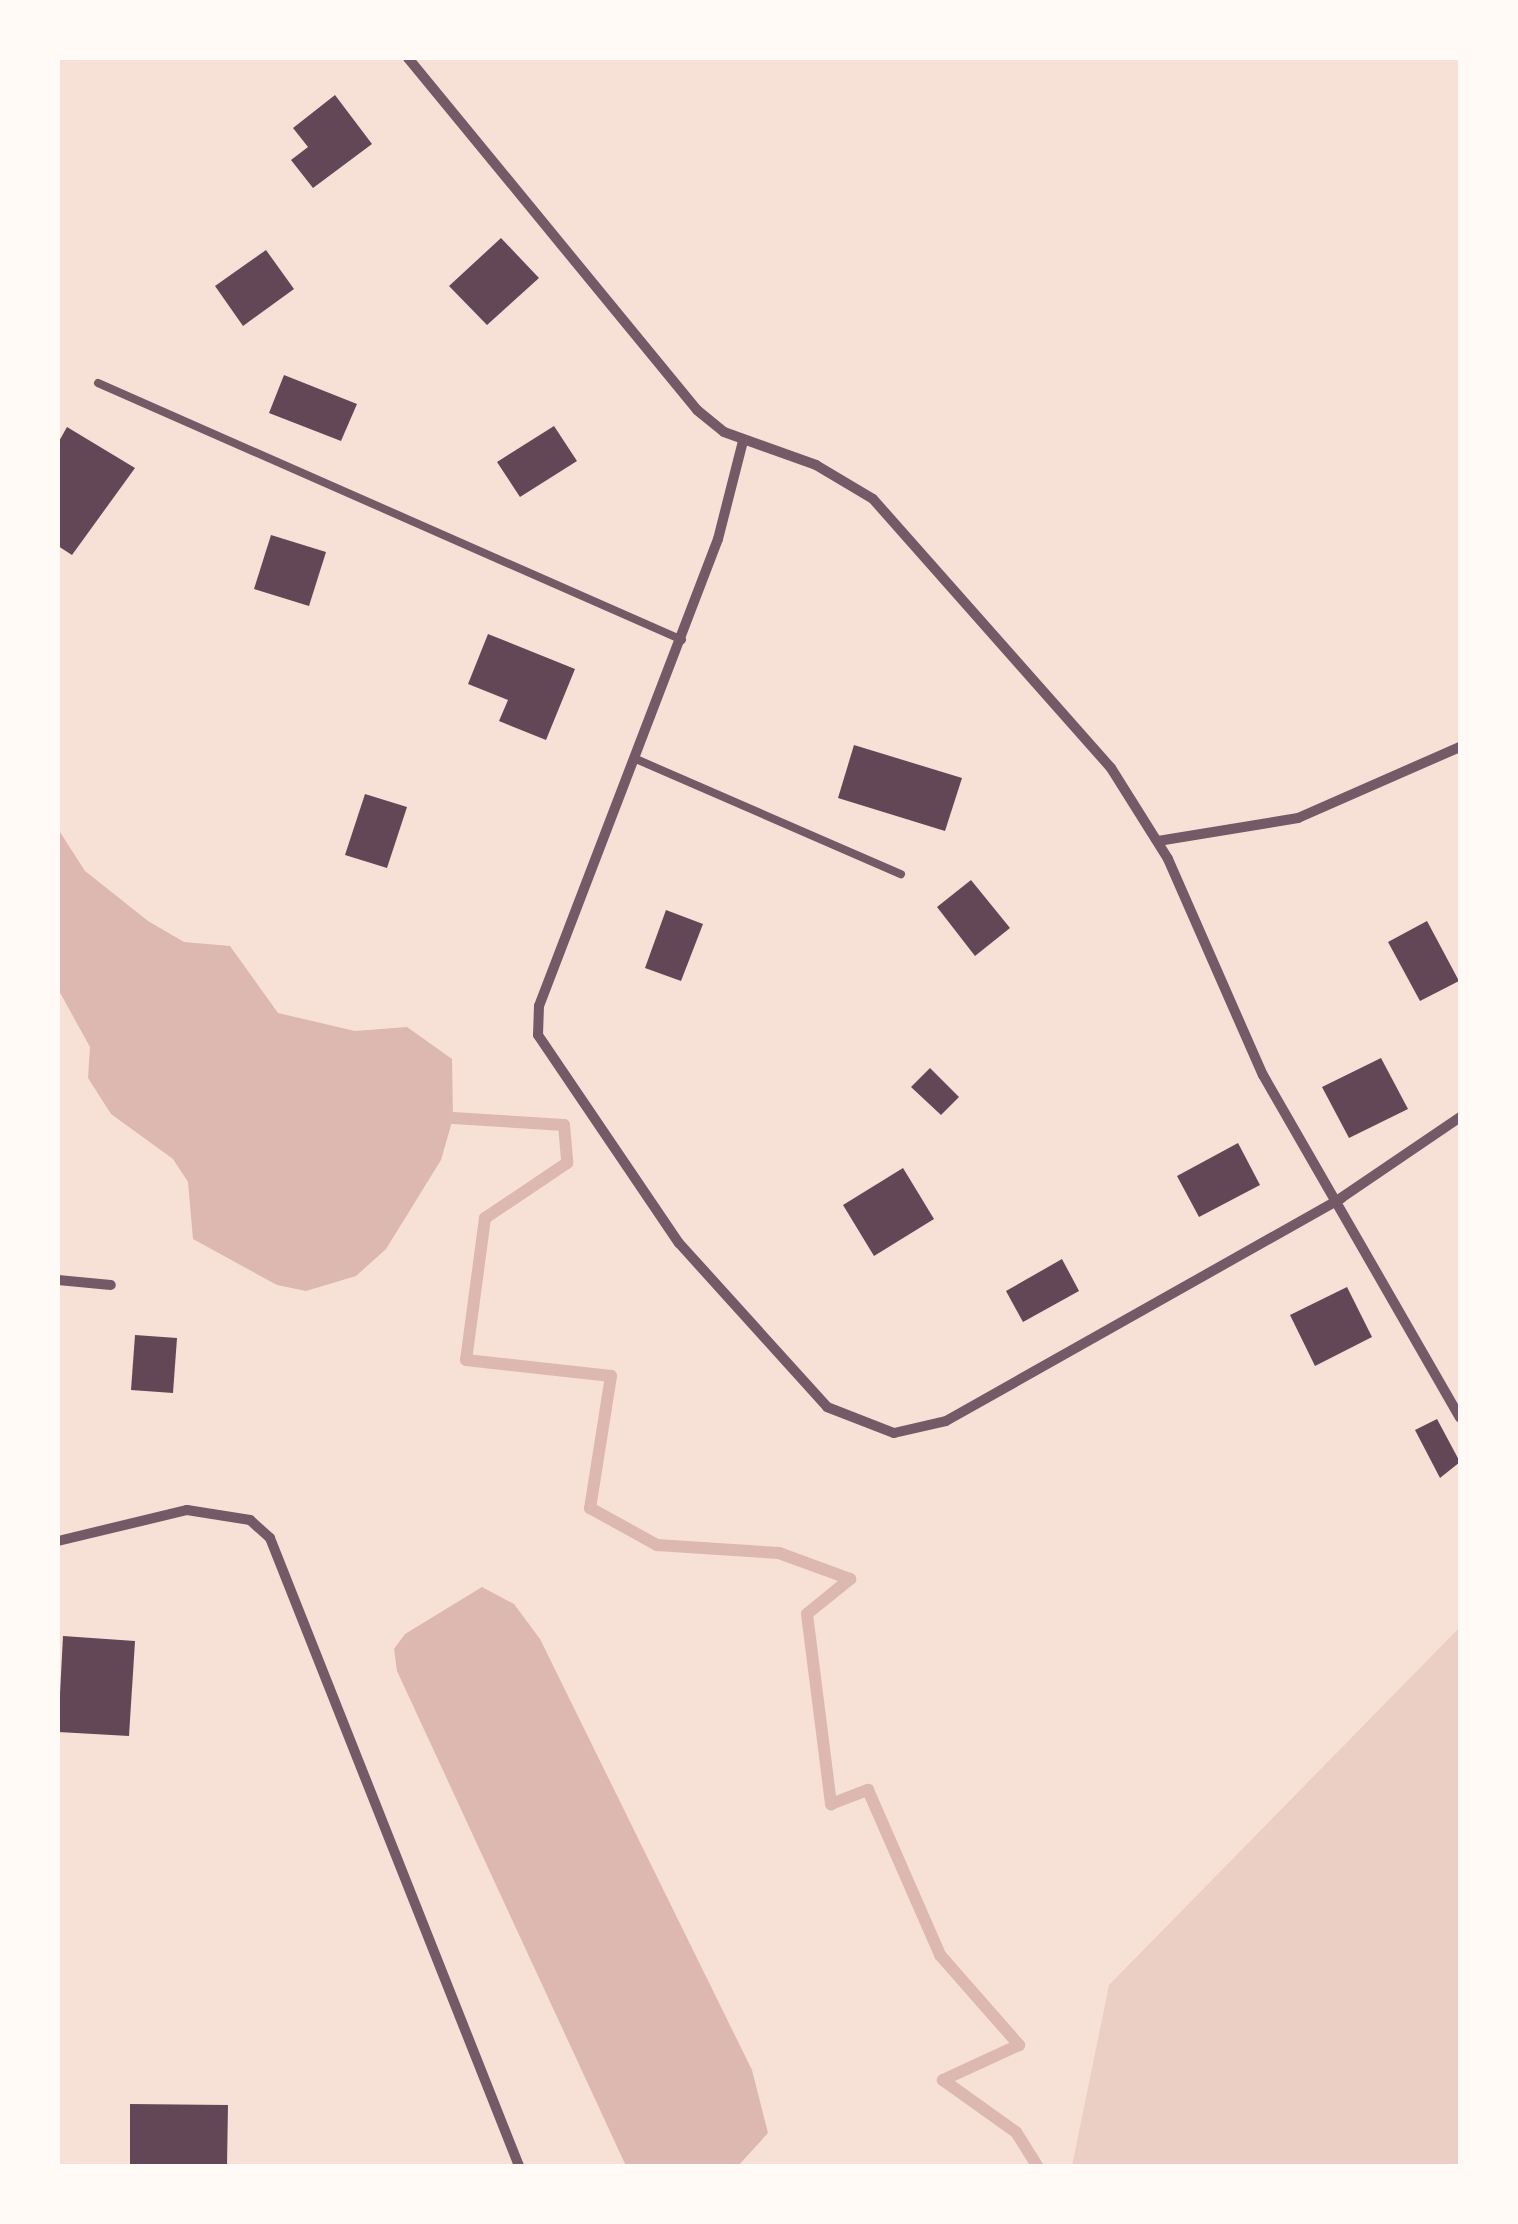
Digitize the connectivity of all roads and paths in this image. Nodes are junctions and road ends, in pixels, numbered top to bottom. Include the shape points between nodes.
1 (408, 58) edge
2 (98, 383) dead end
3 (744, 441) junction
4 (682, 640) junction
5 (1460, 747) edge
6 (636, 759) junction
7 (1158, 842) junction
8 (901, 874) dead end
9 (1460, 1118) edge
10 (1341, 1198) junction
11 (58, 1280) edge
12 (111, 1286) dead end
13 (1460, 1417) edge
14 (58, 1541) edge
15 (519, 2166) edge

1 - 3 street via 697,410
2 - 4 lane
3 - 4 street
3 - 7 street via 816,465 908,531 1111,768
4 - 6 street
5 - 7 street via 1298,818
6 - 8 lane
6 - 10 street via 539,1006 538,1035 692,1256 827,1407 894,1433 946,1421
7 - 10 street via 1263,1075
9 - 10 street
10 - 13 street
11 - 12 street
14 - 15 street via 187,1510 250,1520 270,1538

